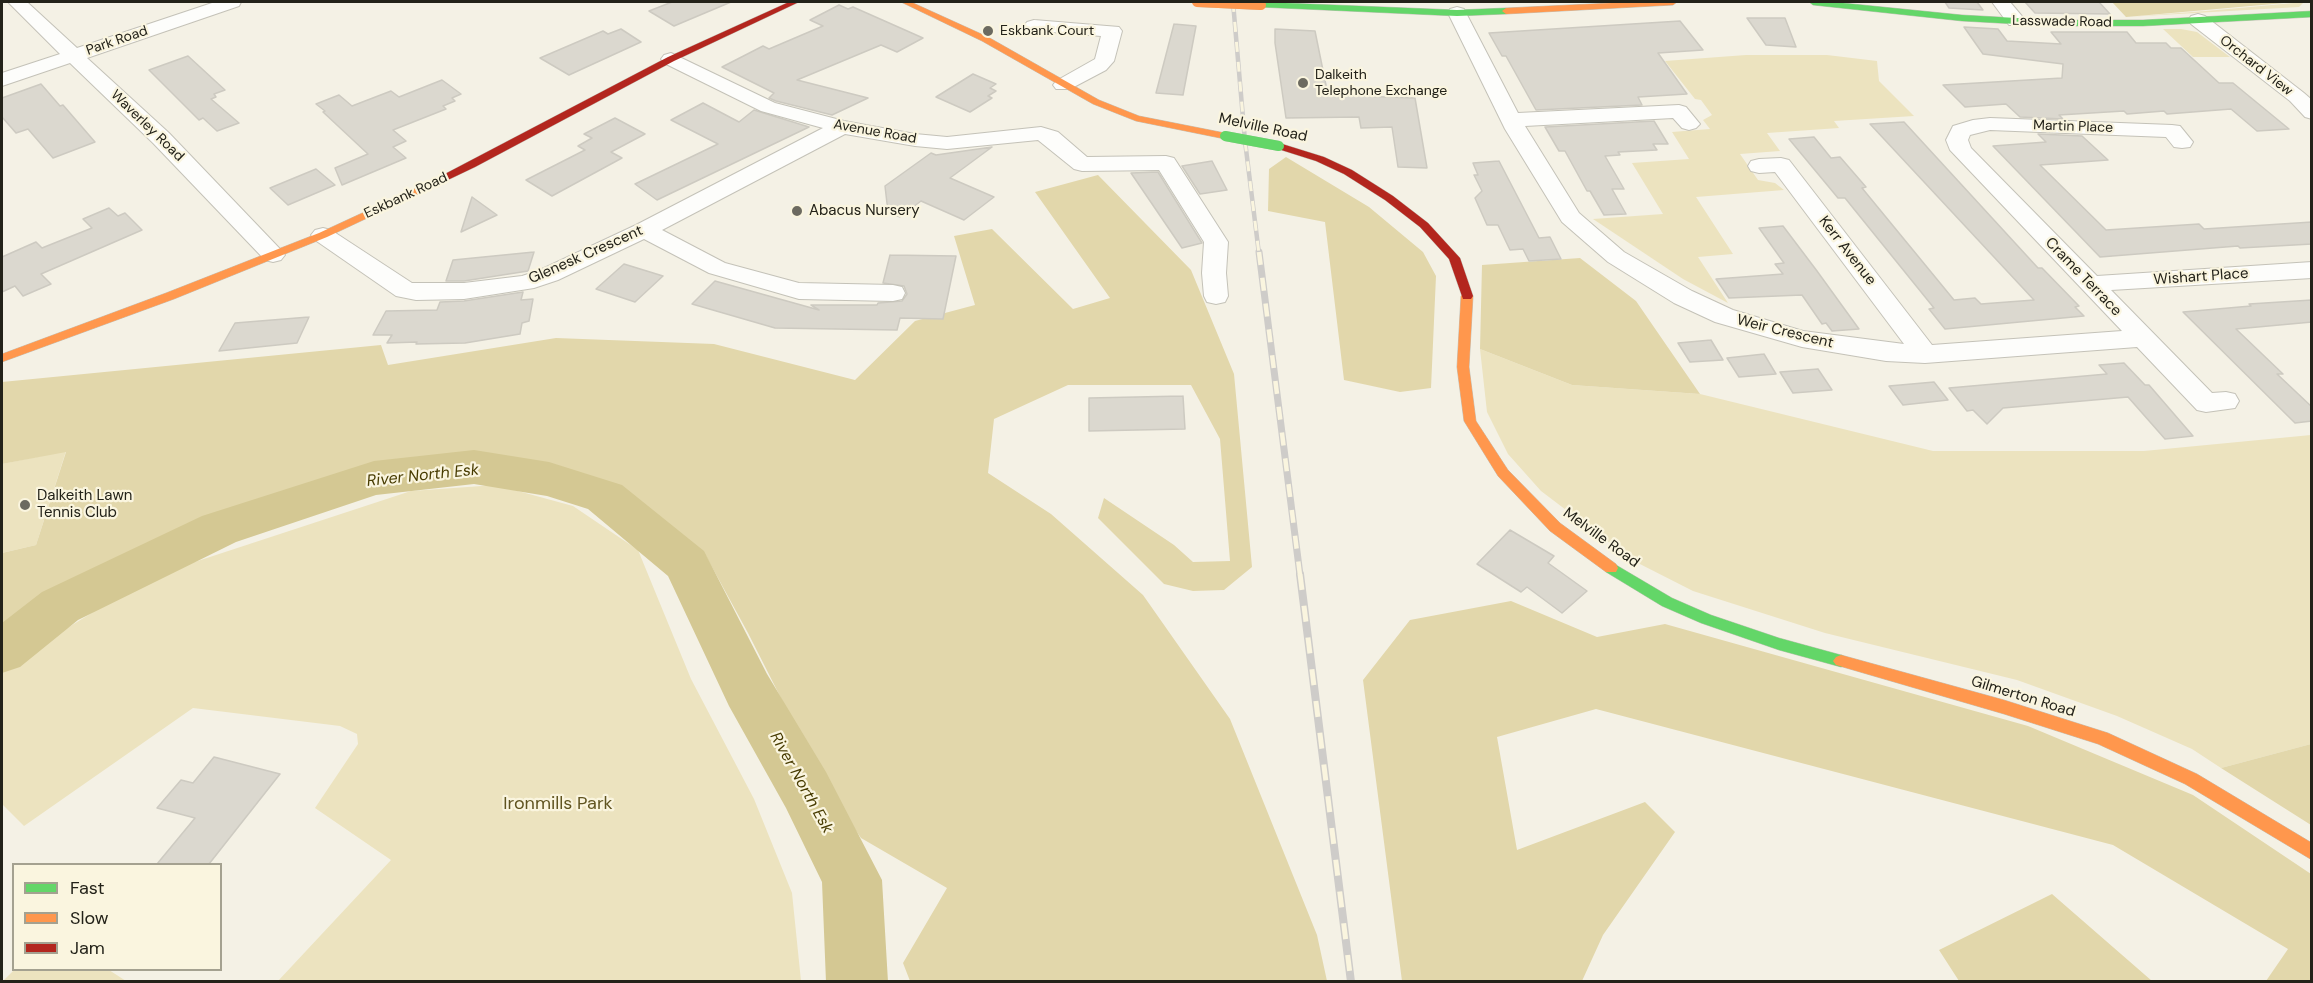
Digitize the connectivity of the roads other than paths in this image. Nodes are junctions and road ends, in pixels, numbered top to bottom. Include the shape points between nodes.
1 (17, 2) edge
2 (232, 2) edge
3 (795, 2) edge
4 (904, 2) edge
5 (1190, 2) edge
6 (1197, 2) edge
7 (1673, 2) edge
8 (1813, 2) edge
9 (2001, 2) edge
10 (1374, 6) edge
11 (1457, 13) junction
12 (2312, 14) edge
13 (2198, 20) junction
14 (2016, 21) junction
15 (1034, 26) dead end
16 (75, 55) junction
17 (670, 59) junction
18 (2, 80) edge
19 (1063, 85) junction
20 (2312, 113) edge
21 (1511, 120) junction
22 (1689, 124) dead end
23 (843, 127) junction
24 (1961, 131) joint
25 (2182, 142) dead end
26 (1759, 166) dead end
27 (644, 230) junction
28 (322, 235) junction
29 (273, 255) junction
30 (2312, 270) edge
31 (2090, 284) junction
32 (893, 293) dead end
33 (1216, 296) dead end
34 (2142, 338) junction
35 (1925, 354) junction
36 (2, 357) edge
37 (2226, 401) dead end
38 (1706, 619) joint
39 (2312, 852) edge

1 - 16 street, Waverley Road
2 - 16 street, Park Road
3 - 17 main road, Eskbank Road
4 - 19 main road, Melville Road via 985,39
5 - 6 main road
6 - 10 main road, bridge
7 - 11 main road
8 - 14 main road, Lasswade Road
9 - 14 street
10 - 11 main road
11 - 21 street, Weir Crescent
12 - 13 main road, Lasswade Road
13 - 14 main road, Lasswade Road
13 - 20 street, Orchard View
15 - 19 street via 1112,31 1104,61
16 - 18 street, Park Road
16 - 29 street, Waverley Road
17 - 23 street, Avenue Road via 768,107
17 - 28 main road, Eskbank Road via 471,165
19 - 38 main road, Melville Road, bridge via 1136,117 1279,146 1320,159 1389,198 1454,258 1467,292 1463,367 1470,421 1503,474 1555,527 1619,574
21 - 22 street via 1679,111
21 - 35 street, Weir Crescent via 1570,217 1608,251 1647,278 1724,316 1782,334 1846,347
23 - 27 street, Glenesk Crescent
23 - 33 street, Avenue Road via 947,143 1041,133 1050,136 1082,164 1166,163 1216,242
24 - 25 street, Martin Place via 1990,124 2172,130
24 - 31 street, Crame Terrace via 1957,140 1961,150
26 - 35 street, Kerr Avenue via 1781,165
27 - 28 street, Glenesk Crescent via 525,283 416,292 405,290
27 - 32 street via 717,268 799,291
28 - 29 main road, Eskbank Road
29 - 36 main road, Eskbank Road
30 - 31 street, Wishart Place
31 - 34 street, Crame Terrace
34 - 35 street, Weir Crescent
34 - 37 street, Crame Terrace via 2206,403
38 - 39 main road, Gilmerton Road via 2102,738 2191,779

